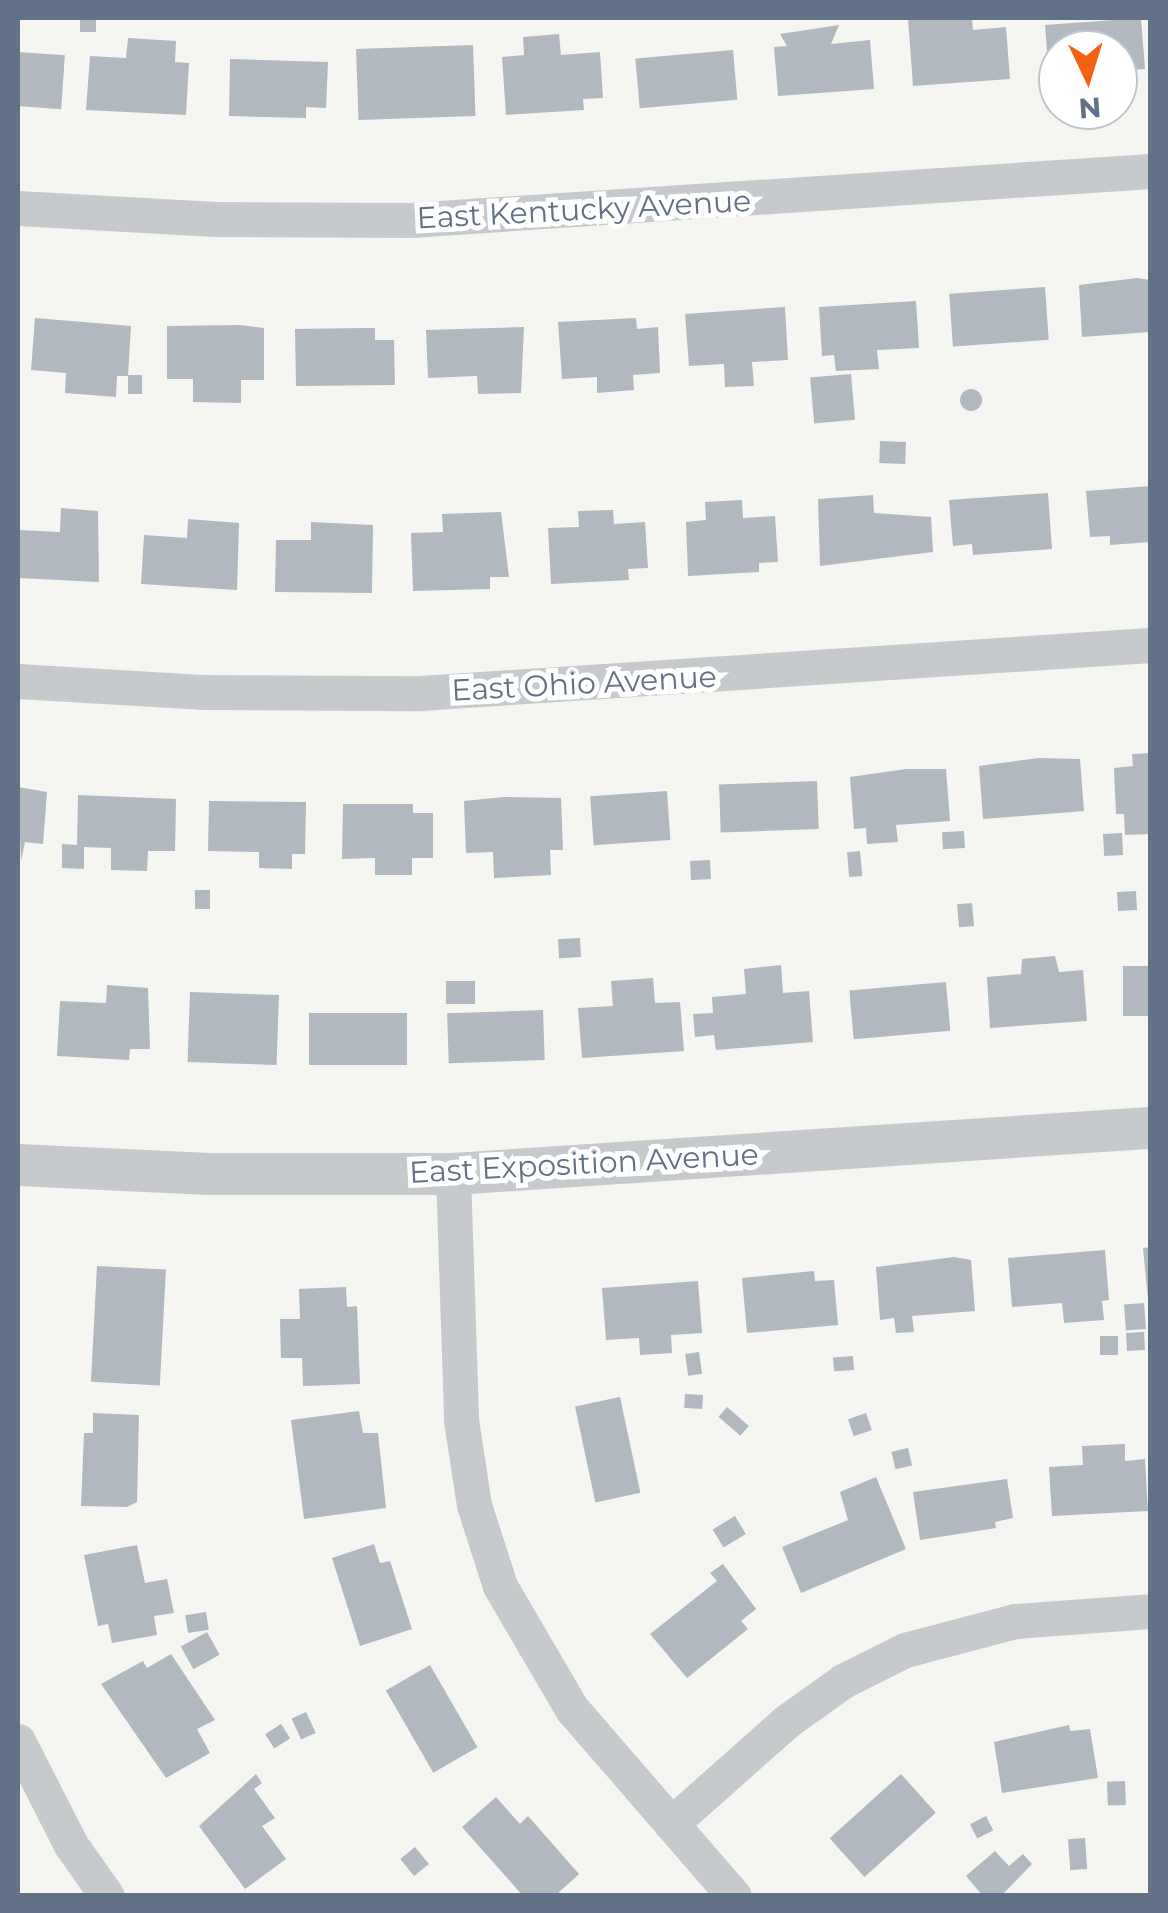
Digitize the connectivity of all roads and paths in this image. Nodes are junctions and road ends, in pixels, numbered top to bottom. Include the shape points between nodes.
1 (1150, 171) edge
2 (18, 208) edge
3 (1150, 645) edge
4 (18, 682) edge
5 (1150, 1128) edge
6 (18, 1164) edge
7 (453, 1174) junction
8 (1150, 1611) edge
9 (18, 1741) edge
10 (671, 1824) junction
11 (107, 1896) edge
12 (734, 1896) edge

1 - 2 street, East Kentucky Avenue via 410,220 215,220
3 - 4 street, East Ohio Avenue via 420,693
5 - 7 street, East Exposition Avenue
6 - 7 street, East Exposition Avenue via 208,1174
7 - 10 street via 461,1420 474,1505 500,1586 572,1709
8 - 10 street via 1015,1621 904,1650 843,1681 788,1721
9 - 11 street via 71,1845
10 - 12 street

